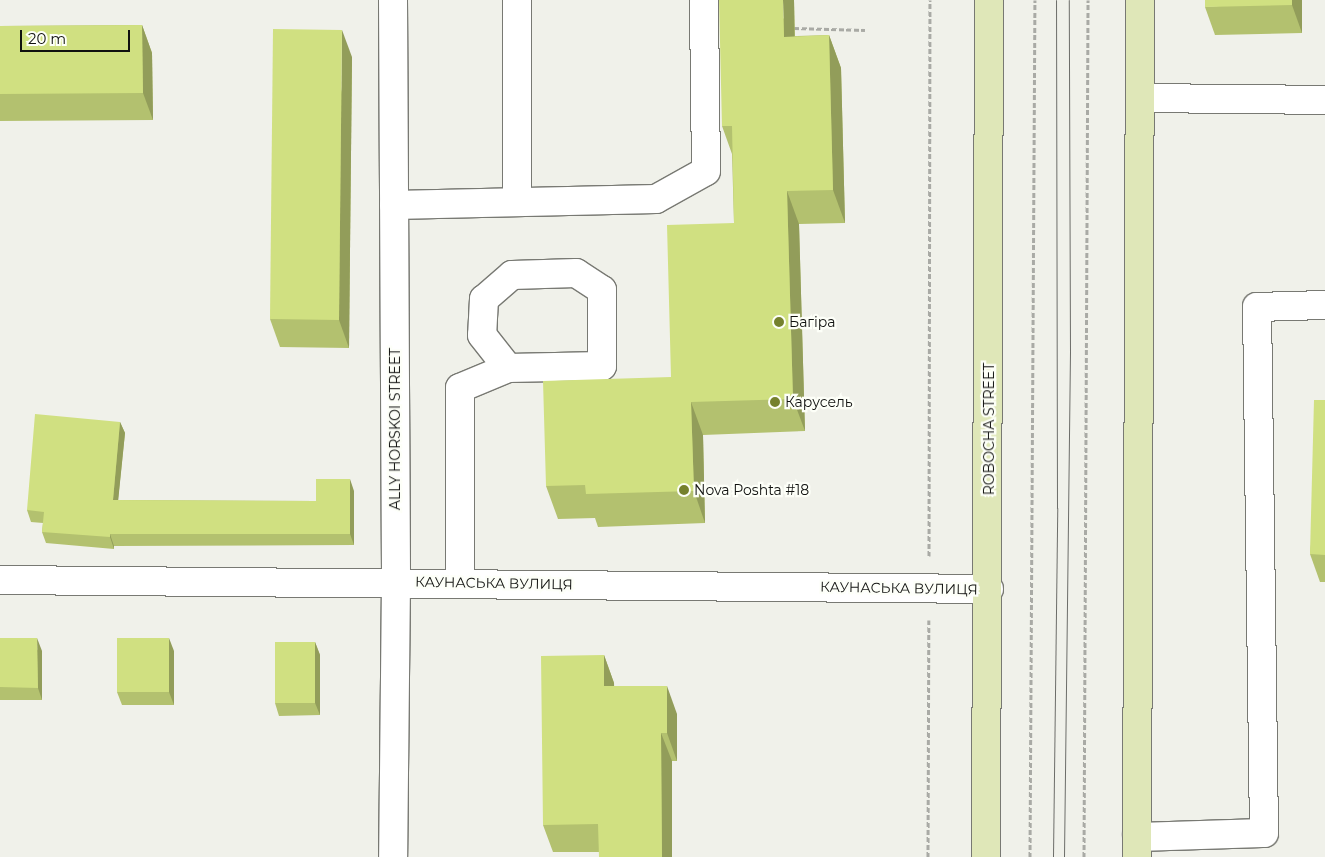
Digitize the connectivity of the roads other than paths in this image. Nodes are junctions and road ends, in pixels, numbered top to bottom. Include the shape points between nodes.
1 (392, 0) edge
2 (517, 0) edge
3 (704, 0) edge
4 (989, 0) edge
5 (1140, 0) edge
6 (1141, 98) junction
7 (1325, 100) edge
8 (517, 202) junction
9 (394, 205) junction
10 (1325, 305) edge
11 (508, 368) junction
12 (0, 580) edge
13 (396, 582) junction
14 (460, 582) junction
15 (989, 589) junction
16 (1137, 847) edge
17 (393, 857) edge
18 (986, 857) edge

1 - 9 street, ALLY HORSKOI STREET
2 - 8 street
3 - 8 street via 706,170 656,199
4 - 15 main road, ROBOCHA STREET
5 - 6 main road
6 - 7 street
6 - 16 main road
8 - 9 street
9 - 13 street, ALLY HORSKOI STREET
10 - 16 street via 1257,307 1264,833
11 - 11 street via 602,366 602,290 576,273 512,275 484,299 482,335
11 - 14 street via 460,388
12 - 13 street, КАУНАСЬКА ВУЛИЦЯ
13 - 14 street, КАУНАСЬКА ВУЛИЦЯ
13 - 17 street, ALLY HORSKOI STREET
14 - 15 street, КАУНАСЬКА ВУЛИЦЯ
15 - 18 main road, ROBOCHA STREET

